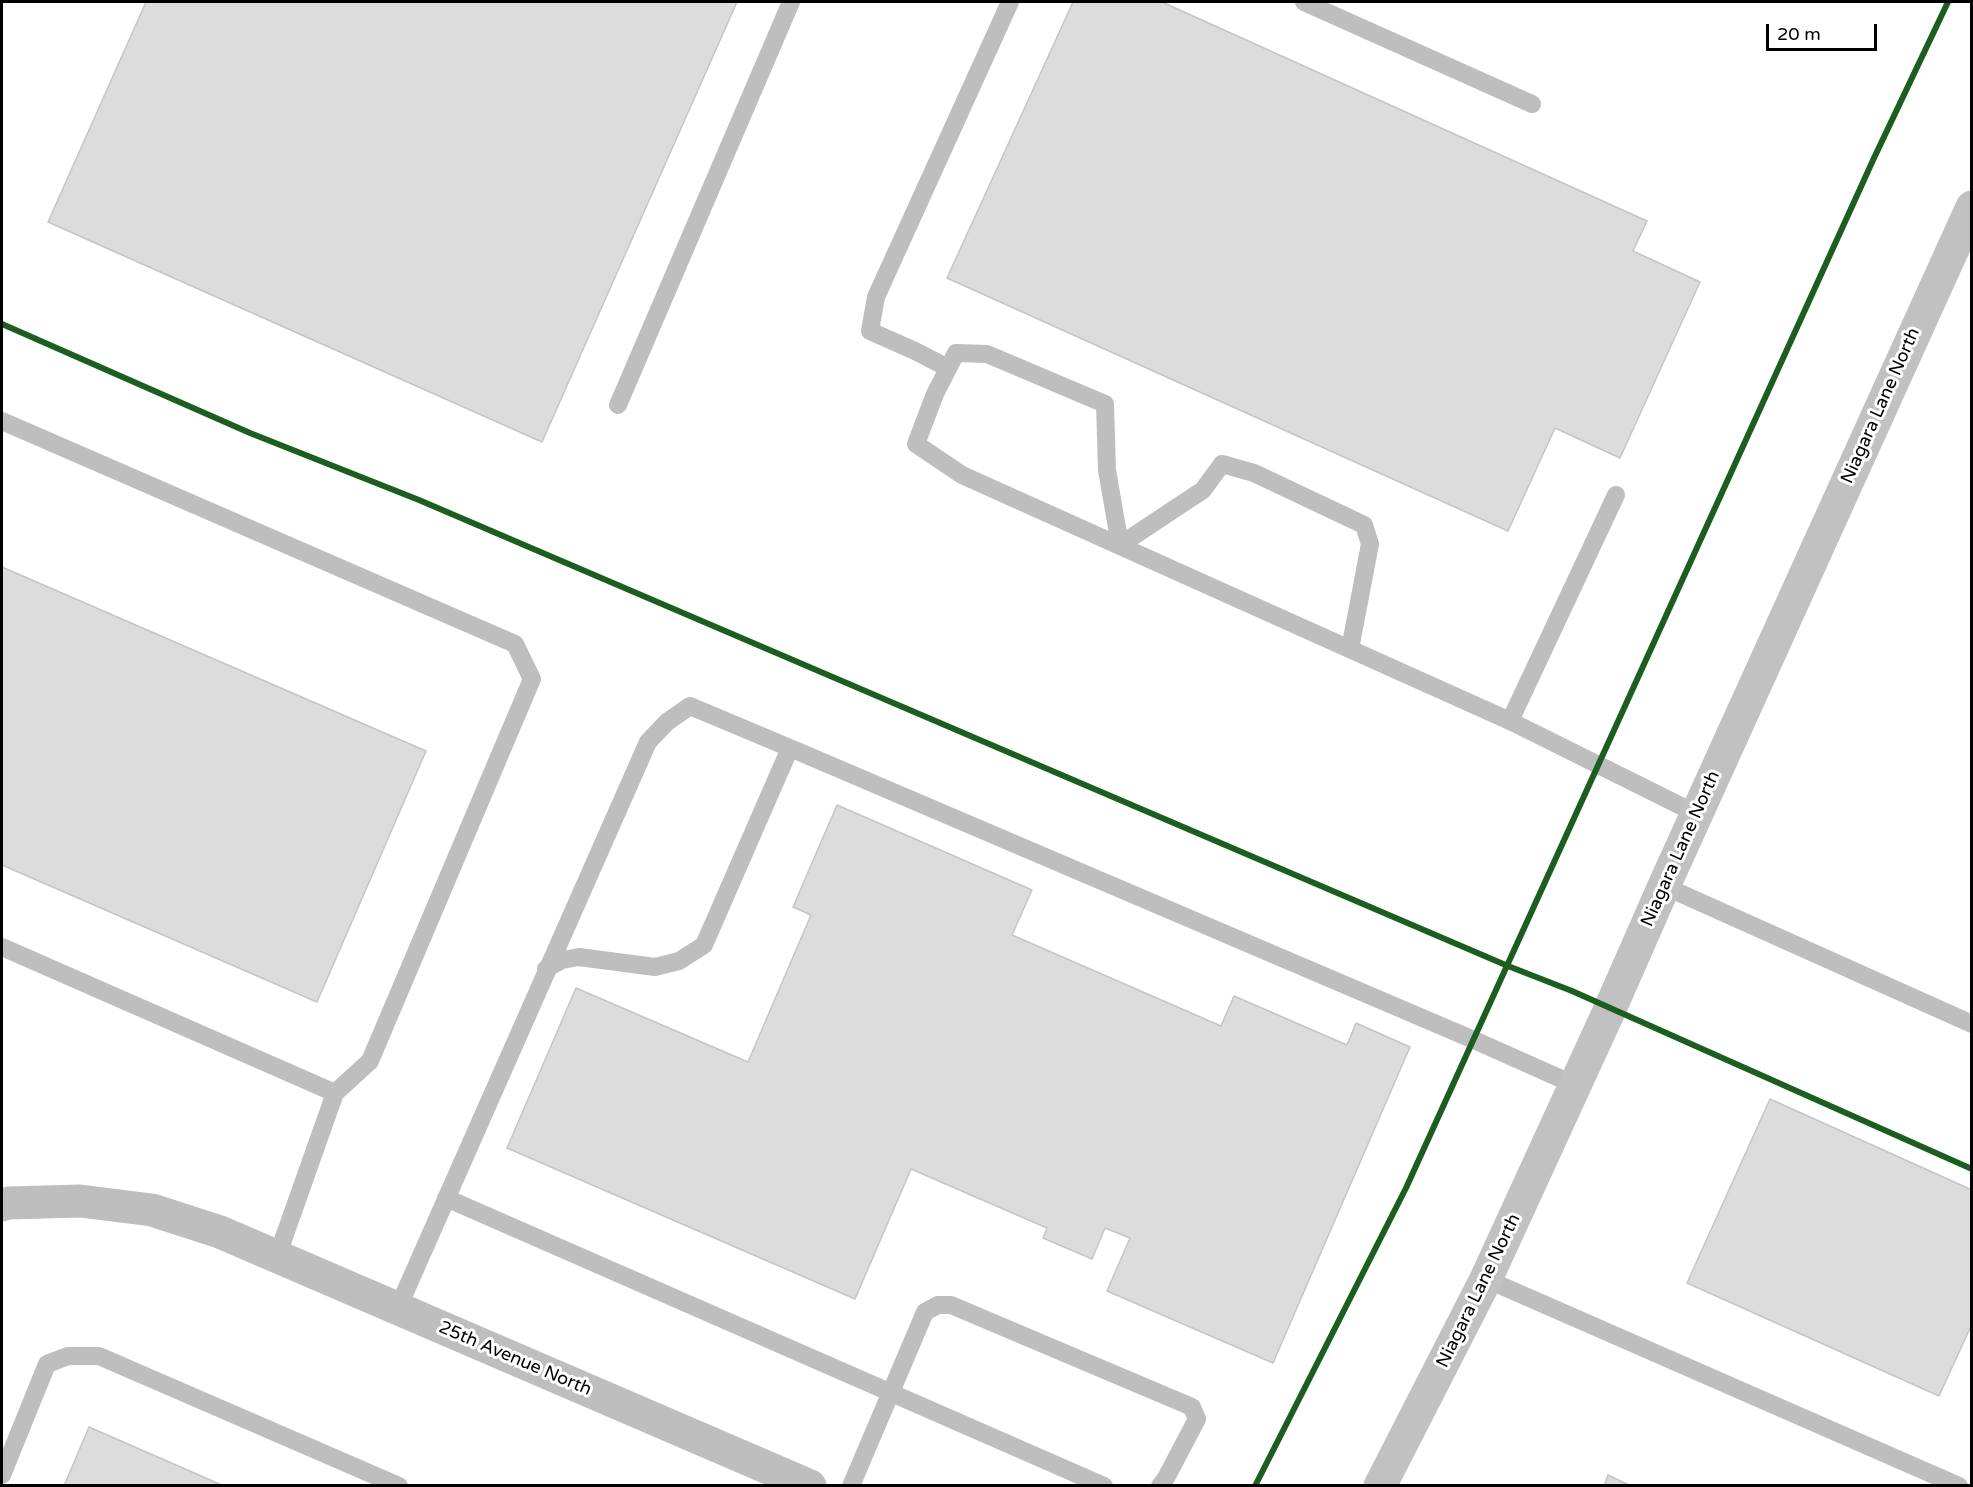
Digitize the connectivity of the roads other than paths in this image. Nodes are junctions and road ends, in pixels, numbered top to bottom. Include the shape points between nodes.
1 (790, 2) edge
2 (1010, 2) edge
3 (1304, 2) edge
4 (1532, 104) dead end
5 (1971, 207) edge
6 (948, 368) junction
7 (618, 405) dead end
8 (2, 421) edge
9 (1616, 495) dead end
10 (1120, 544) junction
11 (1350, 649) junction
12 (1510, 721) junction
13 (790, 748) junction
14 (1696, 814) junction
15 (1664, 886) junction
16 (2, 947) edge
17 (546, 969) junction
18 (1971, 1024) edge
19 (1575, 1085) junction
20 (335, 1093) junction
21 (447, 1198) junction
22 (2, 1205) edge
23 (277, 1257) junction
24 (1486, 1279) junction
25 (398, 1308) junction
26 (890, 1392) junction
27 (2, 1475) edge
28 (399, 1485) edge
29 (810, 1485) edge
30 (851, 1485) edge
31 (1104, 1485) edge
32 (1160, 1485) edge
33 (1380, 1485) edge
34 (1959, 1485) edge

1 - 7 lane
2 - 6 lane via 876,297 870,331
3 - 4 lane
5 - 14 street, Niagara Lane North
6 - 10 lane via 916,444 962,475
6 - 10 lane via 956,353 987,354 1105,404 1107,470
8 - 20 lane via 515,644 532,679 370,1061
9 - 12 lane
10 - 11 lane
10 - 11 lane via 1203,490 1222,464 1254,473 1364,525 1370,543
11 - 12 lane
12 - 14 lane
13 - 17 lane via 704,945 679,961 655,967 579,957
13 - 17 lane via 690,706 668,722 648,742 638,761
13 - 19 lane
14 - 15 street, Niagara Lane North
15 - 18 lane
15 - 19 street, Niagara Lane North
16 - 20 lane
17 - 21 lane
19 - 24 street, Niagara Lane North
20 - 23 lane
21 - 25 lane
21 - 26 lane
22 - 23 street, 25th Avenue North via 80,1200 152,1210 220,1232
23 - 25 street, 25th Avenue North
24 - 33 street, Niagara Lane North
24 - 34 lane
25 - 29 street, 25th Avenue North
26 - 30 lane
26 - 31 lane
26 - 32 lane via 926,1312 938,1305 951,1305 1192,1407 1197,1419
27 - 28 lane via 47,1364 68,1356 99,1356

